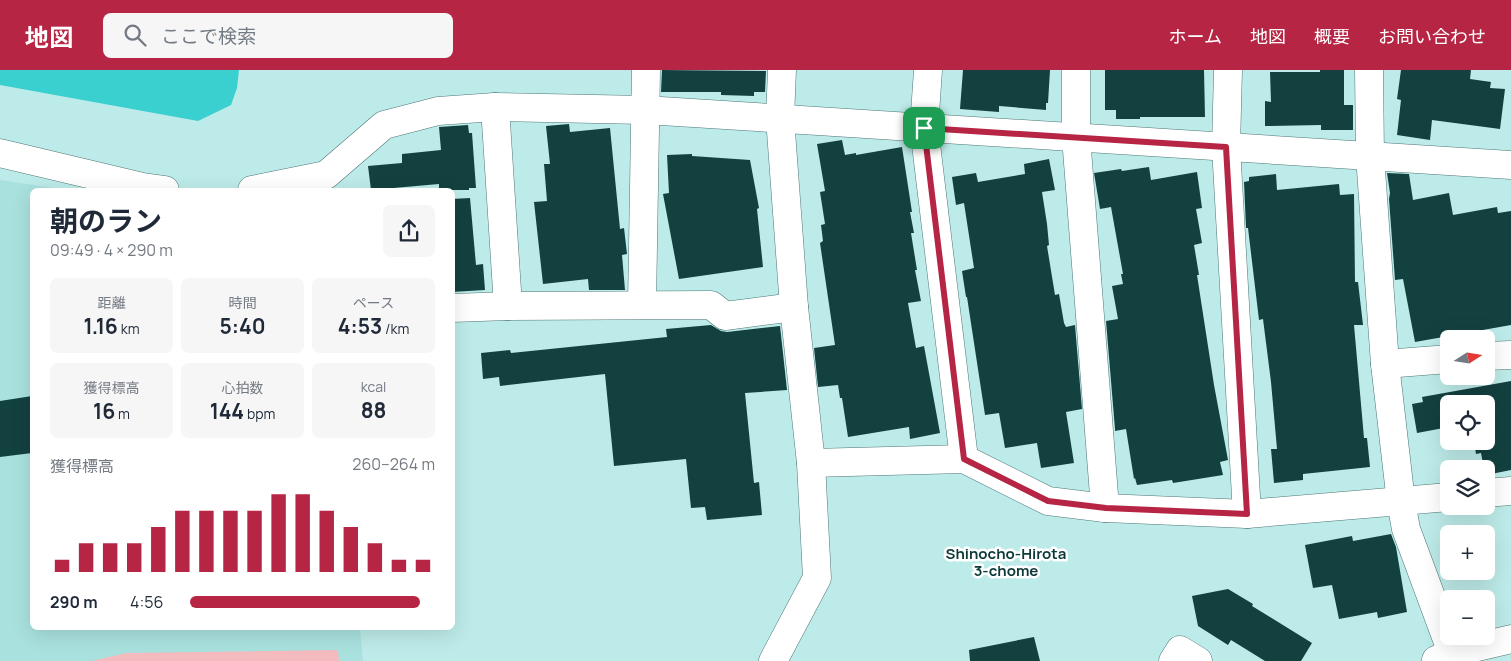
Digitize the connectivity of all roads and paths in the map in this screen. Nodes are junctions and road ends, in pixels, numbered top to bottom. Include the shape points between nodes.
1 (646, 70) edge
2 (782, 70) edge
3 (928, 70) edge
4 (1076, 70) edge
5 (1228, 70) edge
6 (1369, 70) edge
7 (495, 107) junction
8 (645, 110) junction
9 (780, 118) junction
10 (924, 128) junction
11 (1076, 138) junction
12 (1226, 147) junction
13 (0, 153) edge
14 (1370, 156) junction
15 (1511, 165) edge
16 (327, 182) edge
17 (150, 188) edge
18 (271, 188) edge
19 (642, 305) junction
20 (508, 306) junction
21 (794, 307) junction
22 (455, 308) edge
23 (1511, 355) edge
24 (1495, 356) edge
25 (1440, 360) edge
26 (1385, 364) junction
27 (964, 459) junction
28 (811, 463) junction
29 (1511, 491) edge
30 (1495, 492) edge
31 (1440, 498) edge
32 (1401, 502) junction
33 (1106, 508) junction
34 (1247, 514) junction
35 (1511, 639) edge
36 (1447, 658) edge
37 (773, 661) edge
38 (1173, 661) edge
39 (1198, 661) edge

1 - 8 street
2 - 9 street
3 - 10 street
4 - 11 street
5 - 12 street
6 - 14 street
7 - 8 street
7 - 16 street via 438,111 384,125
7 - 20 street
8 - 9 street
8 - 19 street
9 - 10 street
9 - 21 street
10 - 11 street
10 - 27 street
11 - 12 street
11 - 33 street
12 - 14 street
12 - 34 street
13 - 17 street
14 - 15 street
14 - 26 street
16 - 18 street
19 - 20 street
19 - 21 street via 711,305 725,316
20 - 22 street
21 - 28 street
23 - 24 street
25 - 26 street
26 - 32 street
27 - 28 street
27 - 33 street via 1048,501
28 - 37 street via 817,578
29 - 30 street
31 - 32 street
32 - 34 street
32 - 36 street via 1406,529
33 - 34 street
35 - 36 street
38 - 39 street via 1180,650

